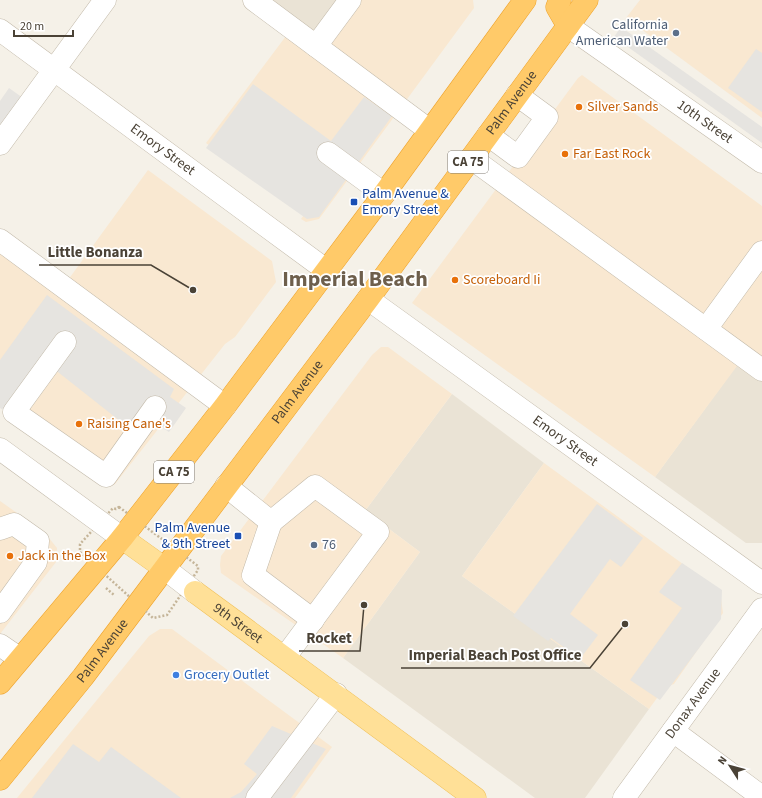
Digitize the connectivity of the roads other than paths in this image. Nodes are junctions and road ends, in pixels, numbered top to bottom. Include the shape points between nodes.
1 (105, 0) edge
2 (254, 0) edge
3 (350, 0) edge
4 (525, 0) edge
5 (560, 0) edge
6 (587, 0) edge
7 (568, 26) junction
8 (0, 30) edge
9 (316, 46) junction
10 (54, 70) junction
11 (517, 95) junction
12 (430, 130) junction
13 (488, 135) junction
14 (0, 144) edge
15 (328, 153) dead end
16 (471, 158) junction
17 (762, 162) edge
18 (384, 194) junction
19 (0, 240) edge
20 (762, 252) edge
21 (326, 270) junction
22 (368, 299) junction
23 (706, 329) junction
24 (65, 342) dead end
25 (762, 370) edge
26 (225, 406) junction
27 (155, 407) dead end
28 (2, 455) edge
29 (226, 486) junction
30 (271, 522) junction
31 (0, 529) edge
32 (122, 538) junction
33 (164, 568) junction
34 (762, 583) edge
35 (195, 592) joint
36 (762, 609) edge
37 (0, 612) edge
38 (313, 620) junction
39 (0, 645) edge
40 (285, 657) junction
41 (19, 658) junction
42 (0, 683) edge
43 (336, 694) junction
44 (673, 731) junction
45 (0, 779) edge
46 (762, 797) edge
47 (257, 798) edge
48 (475, 798) edge
49 (624, 798) edge

1 - 10 street
2 - 9 street
3 - 9 street
4 - 12 highway, CA 75
5 - 7 highway via 557,7
6 - 7 highway, Palm Avenue / CA 75
7 - 11 highway, Palm Avenue / CA 75
7 - 17 street, 10th Street
8 - 10 street, Emory Street
9 - 12 street
10 - 14 street
10 - 21 street, Emory Street
11 - 13 highway, Palm Avenue / CA 75
11 - 13 street via 547,117 518,157
12 - 18 highway, CA 75
13 - 16 highway, Palm Avenue / CA 75
15 - 18 street
16 - 22 highway, Palm Avenue / CA 75
16 - 23 street
18 - 21 highway, CA 75
19 - 26 street
20 - 23 street
21 - 26 highway, CA 75
22 - 29 highway, Palm Avenue / CA 75
22 - 34 street, Emory Street
23 - 25 street
24 - 27 street via 14,412 106,476
26 - 32 highway, CA 75
28 - 32 street, 9th Street
29 - 30 street
29 - 33 highway, Palm Avenue / CA 75
30 - 38 street via 253,575
30 - 38 street via 315,486 378,532
31 - 37 street via 14,524 38,542 36,562
32 - 33 main road, 9th Street
32 - 41 highway, CA 75
33 - 35 street, 9th Street
33 - 45 highway, Palm Avenue / CA 75 via 83,677
35 - 40 main road, 9th Street
36 - 44 street, Donax Avenue
38 - 40 street
39 - 41 street
40 - 43 main road, 9th Street
41 - 42 highway, CA 75
43 - 47 street
43 - 48 main road, 9th Street
44 - 46 street
44 - 49 street, Donax Avenue

